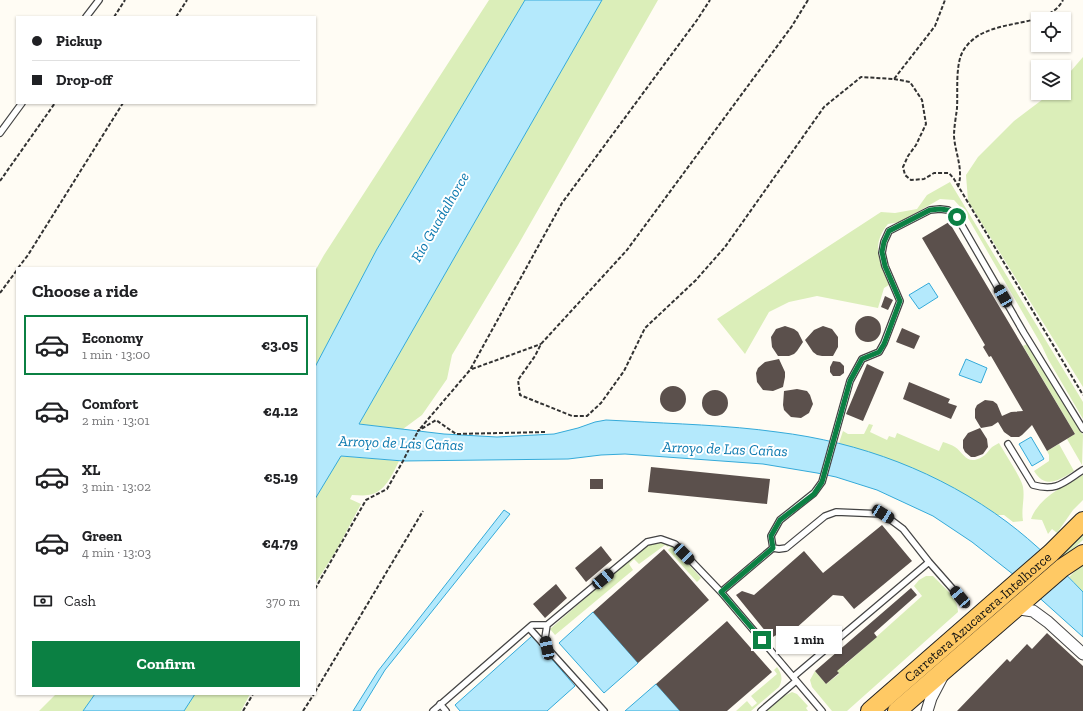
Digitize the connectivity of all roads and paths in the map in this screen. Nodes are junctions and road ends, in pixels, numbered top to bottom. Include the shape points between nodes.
1 (99, 0) edge
2 (125, 0) edge
3 (187, 0) edge
4 (710, 0) edge
5 (808, 0) edge
6 (945, 0) edge
7 (1064, 0) edge
8 (87, 16) edge
9 (115, 16) edge
10 (177, 16) edge
11 (894, 79) junction
12 (21, 104) edge
13 (54, 104) edge
14 (122, 104) edge
15 (0, 133) edge
16 (0, 181) edge
17 (958, 187) junction
18 (19, 267) edge
19 (16, 272) edge
20 (0, 293) edge
21 (541, 344) junction
22 (470, 370) junction
23 (1083, 395) edge
24 (1083, 429) edge
25 (418, 431) junction
26 (545, 432) dead end
27 (1008, 444) dead end
28 (1083, 470) edge
29 (423, 511) dead end
30 (1083, 521) edge
31 (773, 548) junction
32 (1082, 556) edge
33 (930, 562) junction
34 (316, 587) edge
35 (721, 592) junction
36 (966, 604) dead end
37 (1014, 608) junction
38 (547, 625) junction
39 (529, 628) junction
40 (547, 648) junction
41 (1083, 654) edge
42 (948, 666) junction
43 (795, 679) junction
44 (316, 690) edge
45 (252, 695) edge
46 (313, 695) edge
47 (440, 704) junction
48 (243, 711) edge
49 (304, 711) edge
50 (433, 711) edge
51 (446, 711) edge
52 (604, 711) edge
53 (761, 711) edge
54 (822, 711) edge
55 (870, 711) edge
56 (897, 711) edge
57 (927, 711) edge

1 - 8 lane
2 - 9 path
3 - 10 path
4 - 22 path via 562,203
5 - 21 path via 792,26 627,250
6 - 11 path via 935,26
7 - 17 path via 1048,15 980,34 963,51 959,63 954,135 960,166
11 - 17 path via 910,82 922,100 926,124 902,167 905,175 912,180 924,179 934,173 949,173
11 - 21 path via 861,78 824,107 725,247 696,280 645,328 624,371 601,403 587,416 572,416 520,395 518,380
12 - 15 lane
13 - 16 path
14 - 18 path
17 - 23 path
19 - 20 path
21 - 22 path
22 - 25 path
24 - 31 lane via 957,217 948,210 930,210 889,231 882,252 885,266 900,301 884,344 879,352 862,359 850,381 822,482 814,494 780,520 771,536
25 - 26 path via 436,420 456,434
25 - 34 path via 387,489 366,500
27 - 28 lane via 1033,485 1061,485
29 - 44 path
30 - 55 main road, Carretera Azucarera-Intelhorce via 1051,553
31 - 33 lane via 786,548 825,516 836,512 883,514 903,529
31 - 35 lane
32 - 37 main road, Carretera Azucarera-Intelhorce via 1062,568
33 - 36 lane
33 - 43 lane
35 - 38 lane via 675,544 661,539 647,542
35 - 43 lane
37 - 41 street via 1033,611
37 - 42 main road, Carretera Azucarera-Intelhorce
38 - 39 lane via 532,625
38 - 40 lane
39 - 40 lane
39 - 47 lane
40 - 52 lane
42 - 56 main road, Carretera Azucarera-Intelhorce
42 - 57 street
43 - 53 lane
43 - 54 lane
45 - 48 path
46 - 49 path
47 - 50 lane
47 - 51 lane

